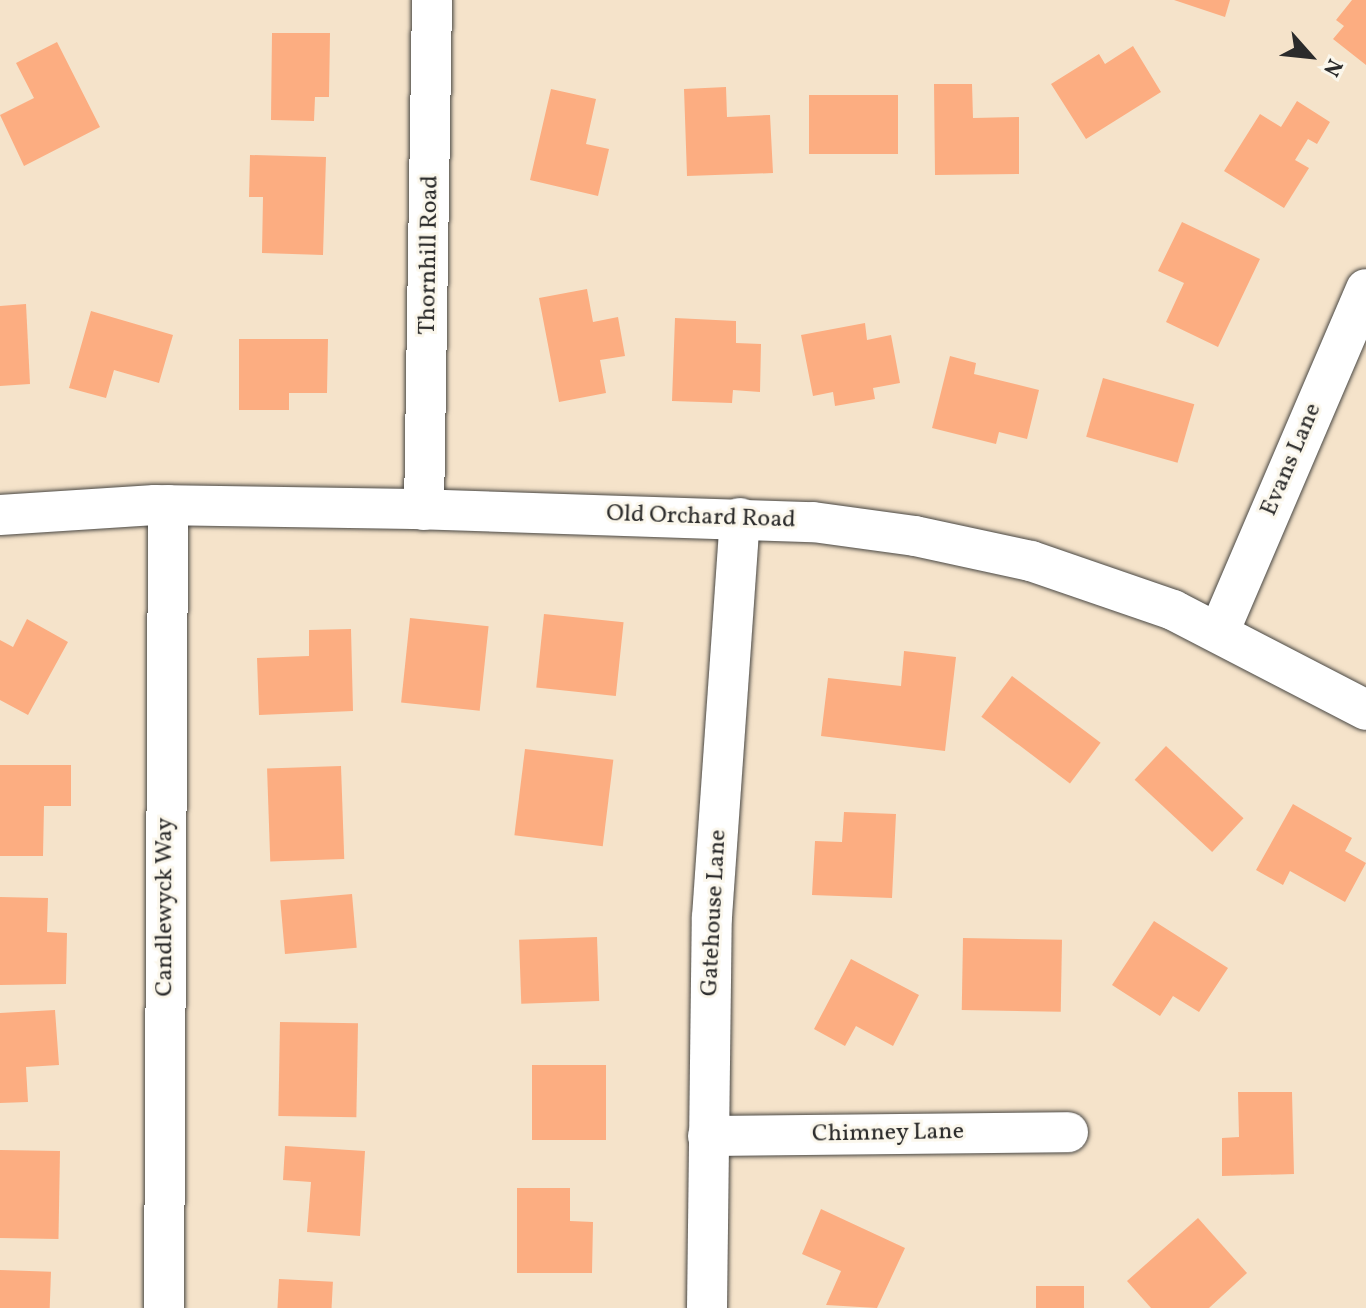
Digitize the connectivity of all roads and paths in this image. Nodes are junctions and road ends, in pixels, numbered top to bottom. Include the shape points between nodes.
1 (432, 0) edge
2 (1366, 289) edge
3 (168, 505) junction
4 (424, 510) junction
5 (0, 515) edge
6 (740, 518) junction
7 (1219, 632) junction
8 (1366, 710) edge
9 (1068, 1132) dead end
10 (708, 1136) junction
11 (164, 1308) edge
12 (707, 1308) edge

1 - 4 street, Thornhill Road
2 - 7 street, Evans Lane
3 - 4 street, Old Orchard Road
3 - 5 street, Old Orchard Road
3 - 11 street, Candlewyck Way
4 - 6 street, Old Orchard Road
6 - 7 street, Old Orchard Road via 813,522 960,544 1103,584
6 - 10 street, Gatehouse Lane via 712,917
7 - 8 street, Old Orchard Road
9 - 10 street, Chimney Lane
10 - 12 street, Gatehouse Lane

